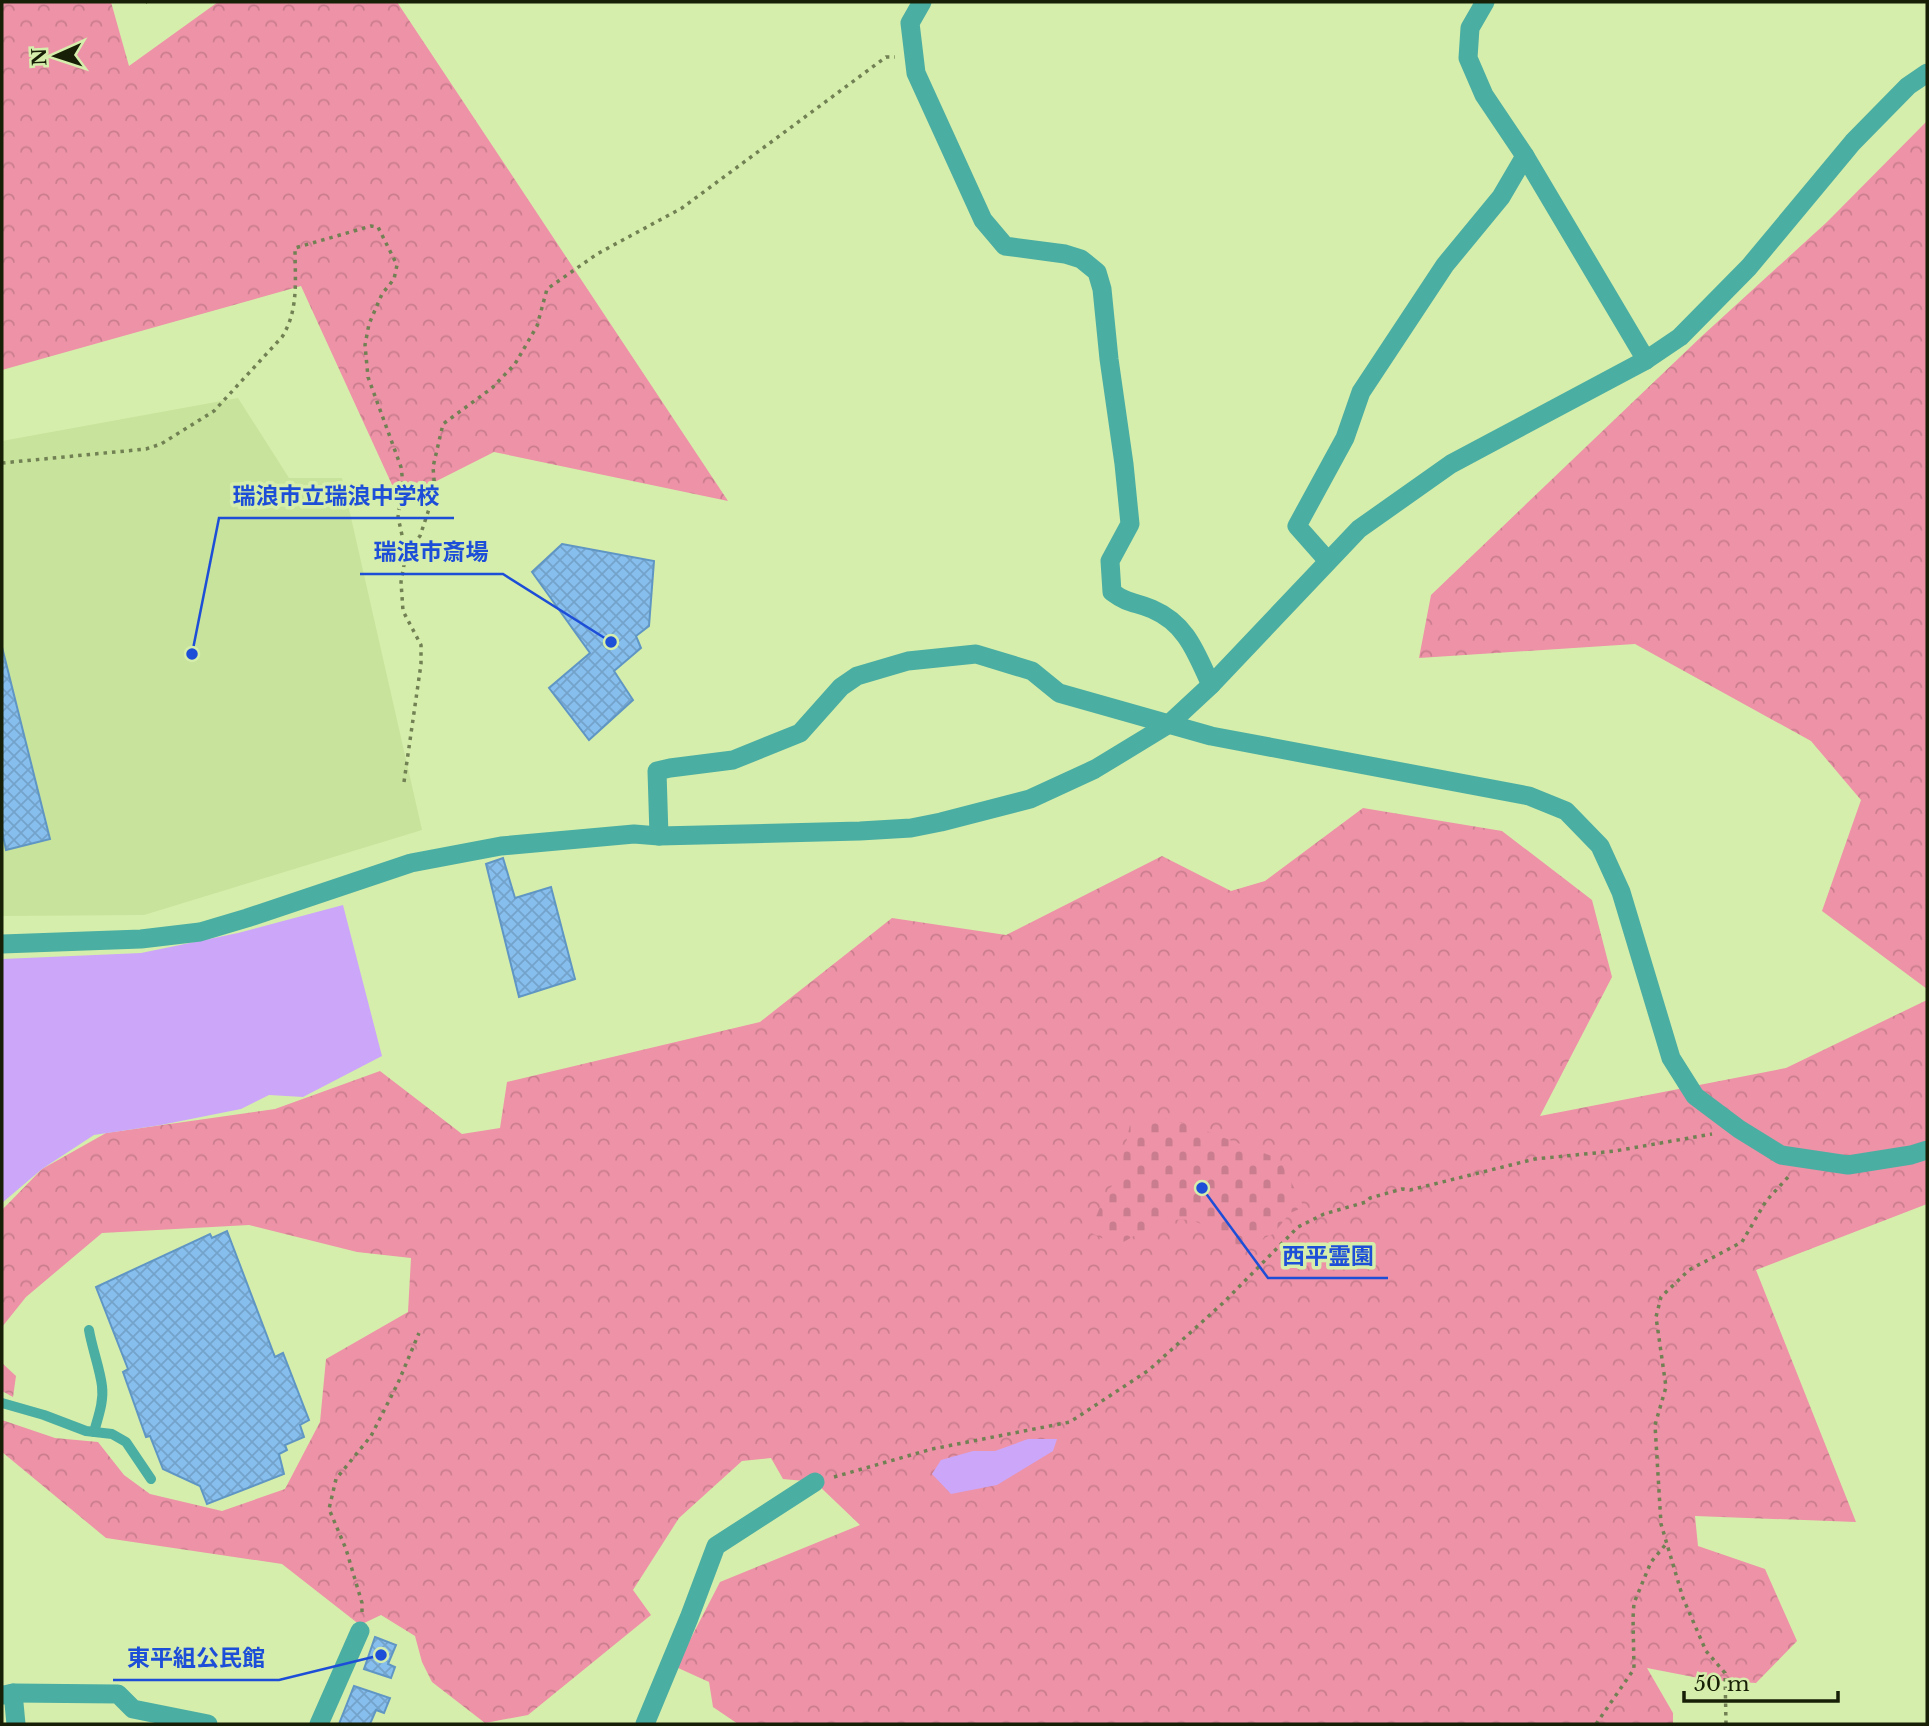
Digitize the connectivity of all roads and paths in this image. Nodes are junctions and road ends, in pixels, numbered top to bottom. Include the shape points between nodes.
1 (922, 2) edge
2 (1479, 5) edge
3 (914, 57) junction
4 (1927, 73) edge
5 (1525, 156) junction
6 (1646, 360) junction
7 (2, 463) edge
8 (406, 554) junction
9 (1328, 561) junction
10 (1211, 685) junction
11 (1168, 724) junction
12 (404, 782) dead end
13 (659, 836) junction
14 (2, 944) edge
15 (1739, 1129) junction
16 (1927, 1150) edge
17 (1805, 1159) junction
18 (89, 1330) dead end
19 (419, 1333) dead end
20 (2, 1403) edge
21 (94, 1432) junction
22 (151, 1479) dead end
23 (815, 1482) joint
24 (1667, 1543) junction
25 (360, 1631) joint
26 (8, 1694) edge
27 (16, 1724) edge
28 (208, 1724) edge
29 (319, 1724) edge
30 (645, 1724) edge
31 (1596, 1724) edge
32 (1726, 1724) edge

1 - 3 street via 910,23
2 - 5 street via 1470,28 1468,58 1484,95
3 - 8 path via 886,57 682,208 597,254 547,289 537,326 515,364 492,388 443,424 433,467 435,491 420,537
3 - 10 street via 916,73 983,220 1005,246 1065,254 1097,272 1130,524 1110,561 1112,592 1172,620 1188,636
4 - 6 street via 1853,142 1749,267 1680,337
5 - 6 street
5 - 9 street via 1501,197 1445,265 1361,392 1345,438 1297,526
6 - 9 street via 1451,464 1359,529
7 - 8 path via 146,449 214,411 288,327 295,307 295,248 378,227 397,265 369,324 365,345 368,377 401,467 398,517
8 - 12 path via 401,582 403,611 421,645 421,664
9 - 10 street
10 - 11 street
11 - 13 street via 1096,769 1030,799 941,822 860,831
11 - 13 street via 1059,692 1032,671 976,654 908,661 856,676 800,733 733,760 657,771
11 - 15 street via 1529,796 1566,811 1600,846 1621,892 1671,1058 1695,1096
13 - 14 street via 634,834 501,846 411,863 201,932
15 - 17 street via 1781,1155
15 - 23 path via 1615,1151 1535,1159 1402,1189 1324,1214 1298,1227 1149,1370 1070,1422 932,1449
16 - 17 street via 1848,1165
17 - 24 path via 1766,1201 1742,1242 1689,1270 1661,1297 1656,1317 1666,1387 1655,1425 1661,1524
18 - 21 lane via 102,1387
19 - 25 path via 371,1436 336,1479 329,1509 362,1603
20 - 21 lane
21 - 22 lane via 127,1442
23 - 30 street via 716,1546
24 - 31 path via 1651,1562 1634,1603 1633,1669
24 - 32 path via 1683,1598 1706,1651 1725,1673
25 - 29 street
26 - 27 street
26 - 28 street via 118,1694 133,1709

